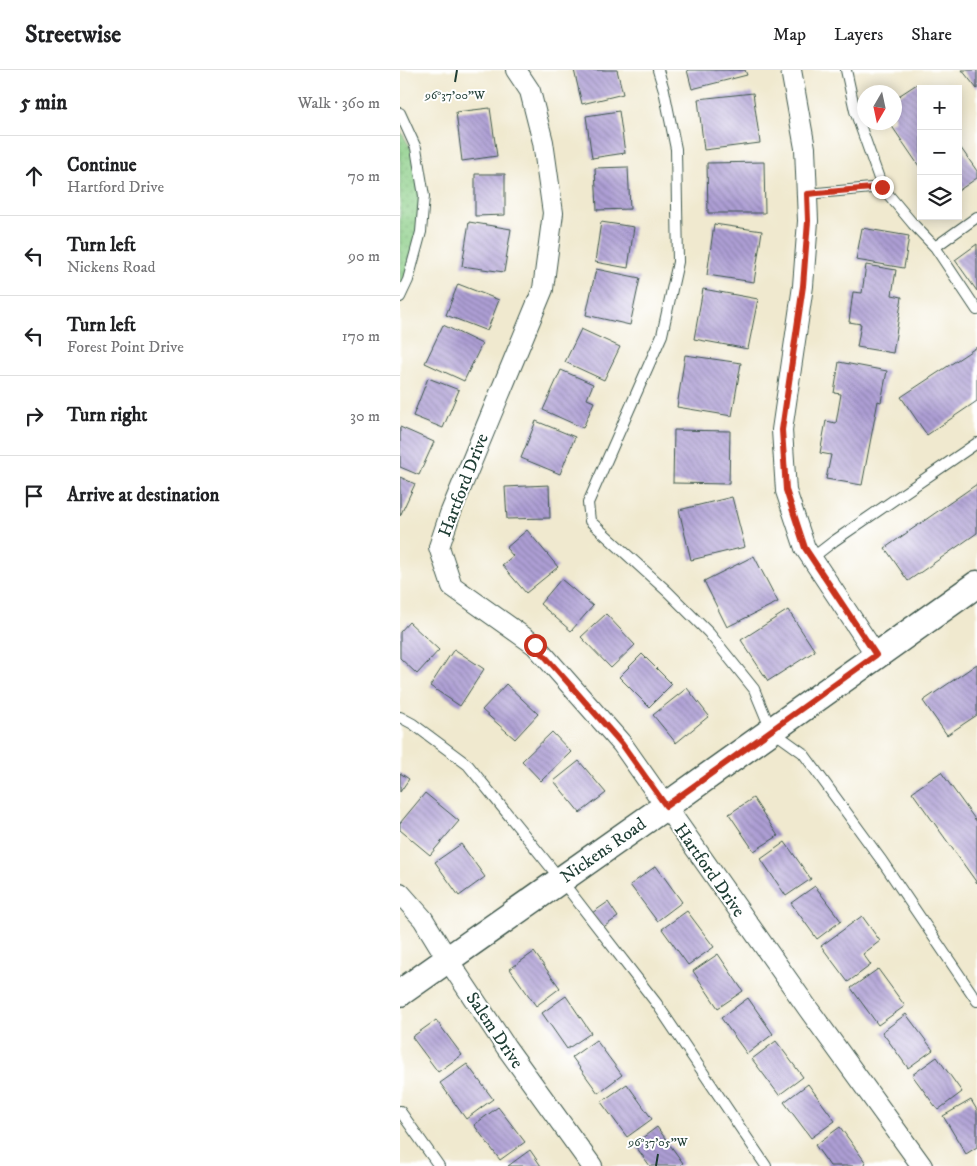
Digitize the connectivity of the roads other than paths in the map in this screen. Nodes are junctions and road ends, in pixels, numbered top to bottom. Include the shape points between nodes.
1 (516, 70) edge
2 (658, 70) edge
3 (791, 70) edge
4 (846, 70) edge
5 (400, 113) edge
6 (882, 187) junction
7 (807, 194) junction
8 (977, 217) edge
9 (935, 247) junction
10 (400, 298) edge
11 (977, 310) edge
12 (977, 443) edge
13 (812, 558) junction
14 (977, 584) edge
15 (876, 655) junction
16 (400, 717) edge
17 (771, 730) junction
18 (666, 806) junction
19 (561, 880) junction
20 (400, 893) edge
21 (448, 960) junction
22 (400, 993) edge
23 (977, 1001) edge
24 (400, 1111) edge
25 (439, 1166) edge
26 (592, 1166) edge
27 (766, 1166) edge
28 (922, 1166) edge

1 - 18 street, Hartford Drive via 530,92 543,142 553,213 543,289 439,546 452,586 535,645 622,744
2 - 17 lane via 676,149 678,262 662,335 588,504 590,521 709,633 754,690
3 - 7 street via 805,148
4 - 6 lane via 855,112
5 - 10 lane via 416,148 424,196 421,232
6 - 7 lane
6 - 9 lane
7 - 13 street via 803,286 782,430 786,490 805,548
8 - 9 lane
9 - 11 lane
12 - 13 lane
13 - 15 street
14 - 15 street, Nickens Road
15 - 17 street, Nickens Road
16 - 19 lane via 468,764
17 - 18 street, Nickens Road
17 - 23 lane via 803,752
18 - 19 street, Nickens Road
18 - 28 street, Hartford Drive
19 - 21 street, Nickens Road
19 - 27 lane via 657,1004
20 - 21 street, Salem Drive via 423,919
21 - 22 street, Nickens Road
21 - 26 street, Salem Drive
24 - 25 lane

